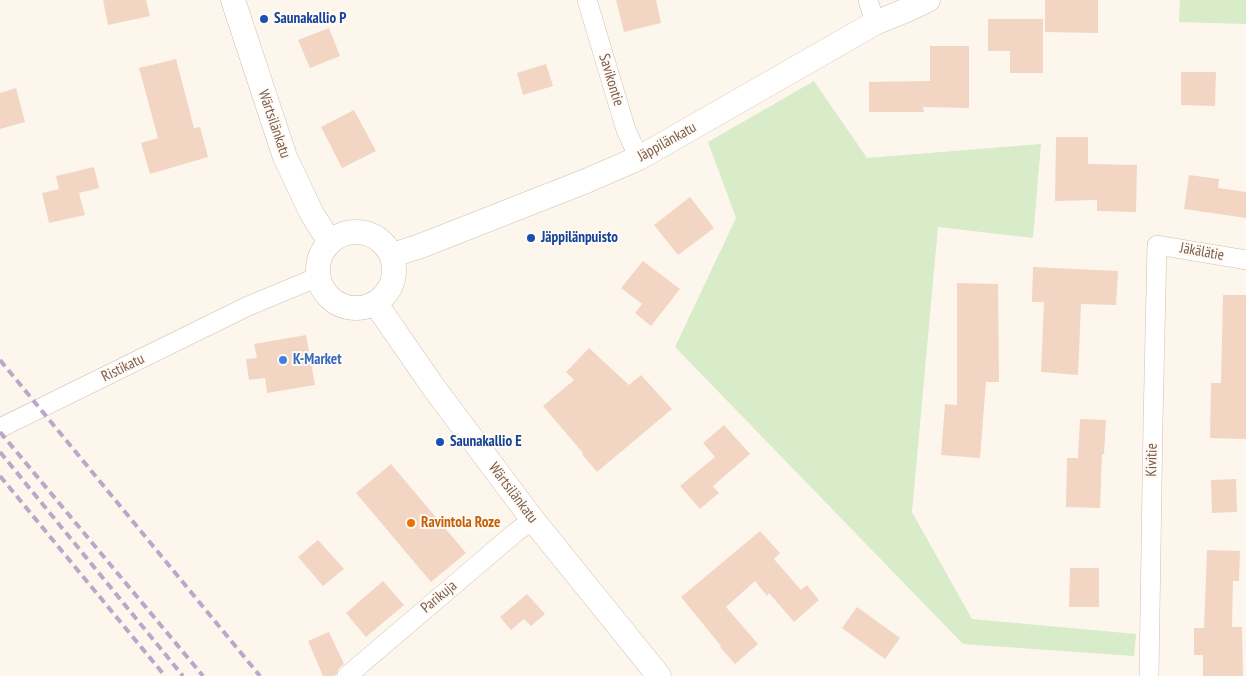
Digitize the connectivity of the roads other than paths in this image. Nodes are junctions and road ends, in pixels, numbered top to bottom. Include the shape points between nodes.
1 (233, 0) edge
2 (587, 0) edge
3 (868, 0) edge
4 (928, 0) edge
5 (875, 23) junction
6 (639, 158) junction
7 (330, 242) junction
8 (1158, 245) joint
9 (392, 256) junction
10 (1246, 260) edge
11 (318, 277) junction
12 (376, 304) junction
13 (0, 428) edge
14 (533, 520) junction
15 (347, 676) edge
16 (658, 676) edge
17 (1149, 676) edge

1 - 7 street, Wärtsilänkatu via 285,157 312,214
2 - 6 street, Savikontie via 626,130
3 - 5 street
4 - 5 street, Jäppilänkatu
5 - 6 street, Jäppilänkatu
6 - 9 street, Jäppilänkatu
7 - 9 street via 346,233 364,232 381,240
7 - 11 street via 319,258
8 - 10 street, Jäkälätie
8 - 17 street, Kivitie
9 - 12 street via 395,266 391,288
11 - 12 street via 327,296 335,303 356,309
11 - 13 street, Ristikatu via 246,308
12 - 14 street, Wärtsilänkatu
14 - 15 street, Parikuja
14 - 16 street, Wärtsilänkatu

